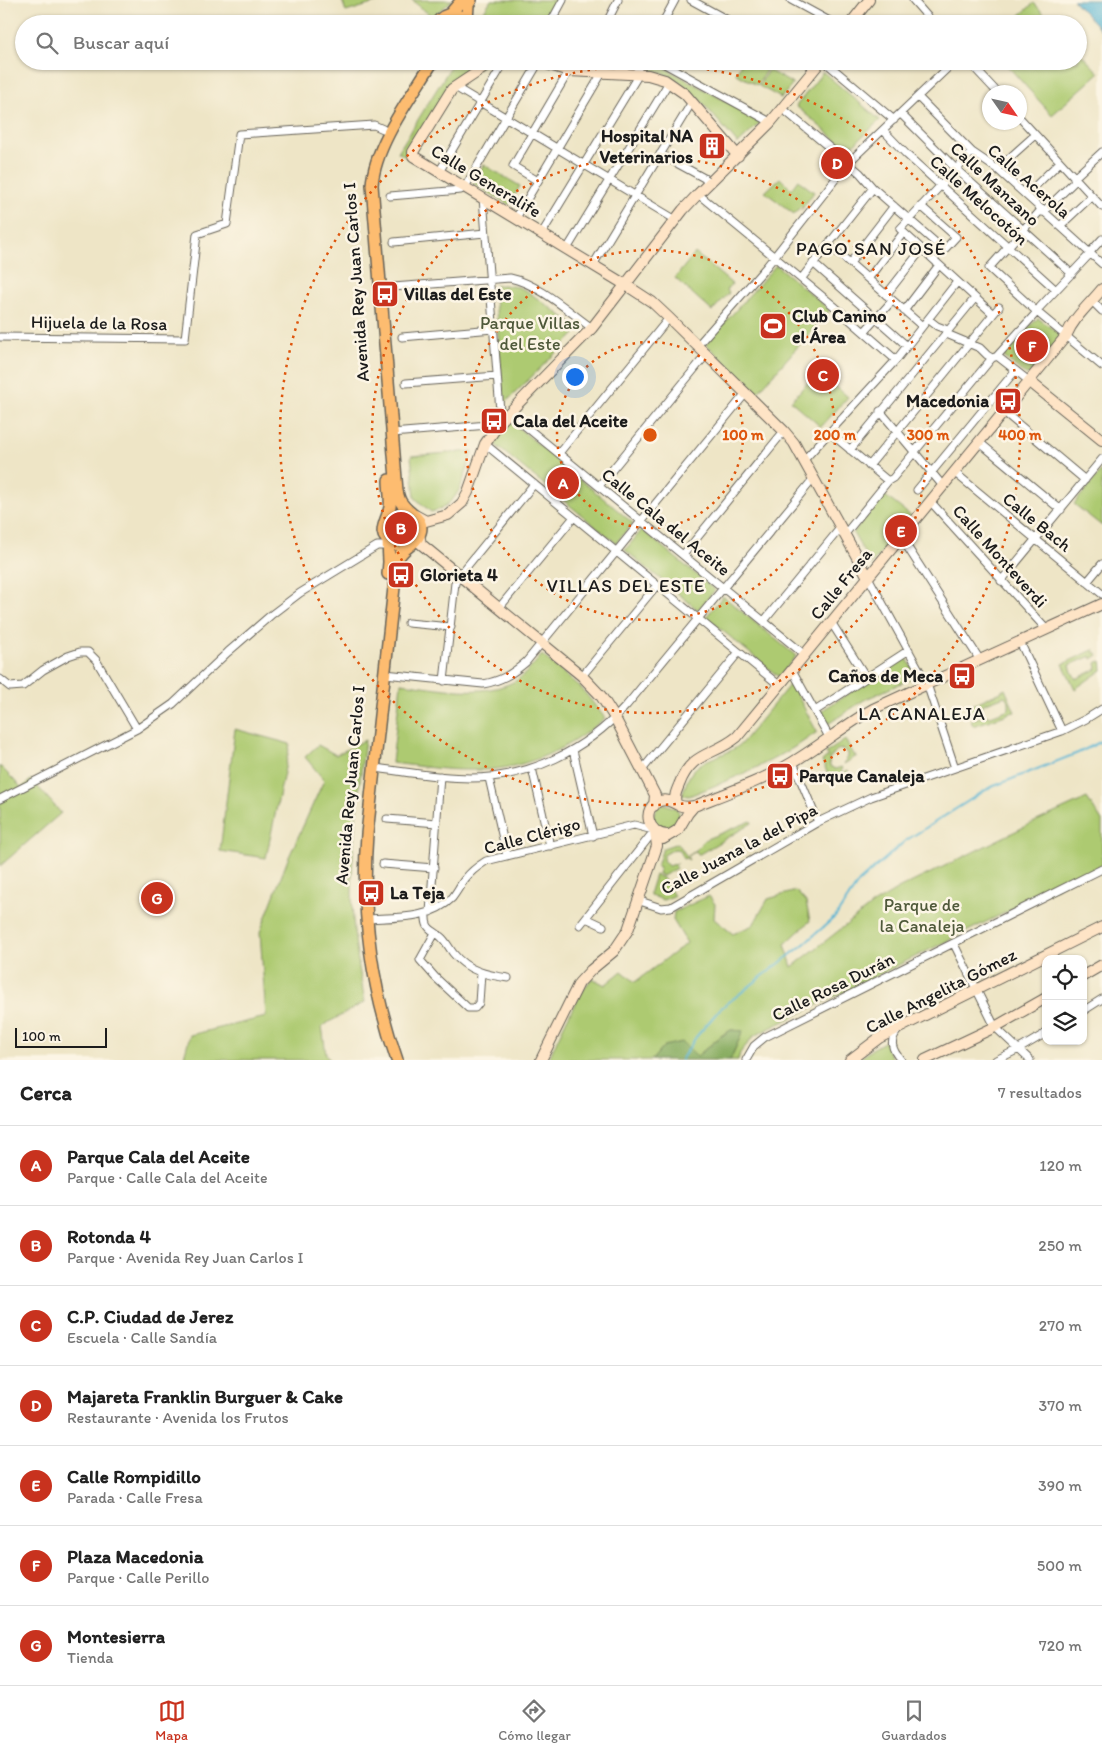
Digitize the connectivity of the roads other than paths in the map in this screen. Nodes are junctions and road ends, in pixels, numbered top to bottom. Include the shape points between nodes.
1 (462, 0) edge
2 (471, 0) edge
3 (562, 0) edge
4 (618, 0) edge
5 (675, 0) edge
6 (691, 0) edge
7 (791, 0) edge
8 (869, 0) edge
9 (913, 0) edge
10 (450, 14) joint
11 (456, 15) edge
12 (468, 15) edge
13 (554, 15) edge
14 (610, 15) edge
15 (667, 15) edge
16 (718, 15) edge
17 (818, 15) edge
18 (857, 15) edge
19 (926, 15) edge
20 (419, 70) edge
21 (429, 70) edge
22 (480, 70) edge
23 (500, 70) edge
24 (534, 70) edge
25 (571, 70) edge
26 (639, 70) edge
27 (675, 70) edge
28 (815, 70) edge
29 (828, 70) edge
30 (946, 70) edge
31 (976, 70) edge
32 (575, 71) junction
33 (602, 73) junction
34 (637, 74) junction
35 (669, 82) junction
36 (990, 85) edge
37 (455, 87) junction
38 (918, 97) junction
39 (481, 102) junction
40 (692, 102) junction
41 (784, 109) junction
42 (901, 114) junction
43 (507, 118) junction
44 (894, 120) junction
45 (770, 123) junction
46 (1027, 126) edge
47 (383, 129) junction
48 (883, 130) junction
49 (532, 133) junction
50 (1035, 135) junction
51 (558, 148) junction
52 (972, 152) junction
53 (1102, 152) edge
54 (660, 154) junction
55 (738, 156) junction
56 (1060, 162) junction
57 (848, 163) junction
58 (584, 164) junction
59 (956, 169) junction
60 (997, 169) junction
61 (439, 172) junction
62 (1075, 179) junction
63 (610, 180) junction
64 (538, 181) junction
65 (709, 183) junction
66 (940, 186) junction
67 (464, 187) junction
68 (873, 188) junction
69 (698, 194) junction
70 (635, 195) junction
71 (1026, 195) junction
72 (390, 196) dead end
73 (1092, 196) junction
74 (483, 198) junction
75 (894, 206) junction
76 (921, 206) junction
77 (1102, 206) edge
78 (1042, 211) junction
79 (516, 218) junction
80 (909, 219) junction
81 (676, 220) junction
82 (1060, 226) junction
83 (1023, 230) junction
84 (902, 231) junction
85 (485, 233) junction
86 (542, 233) junction
87 (1102, 239) edge
88 (394, 242) dead end
89 (828, 244) junction
90 (1008, 247) junction
91 (568, 249) junction
92 (922, 249) junction
93 (1090, 253) junction
94 (774, 257) junction
95 (814, 263) junction
96 (850, 263) junction
97 (1102, 264) edge
98 (593, 265) junction
99 (940, 265) junction
100 (1072, 274) junction
101 (489, 279) junction
102 (801, 279) junction
103 (868, 279) junction
104 (957, 282) junction
105 (626, 285) junction
106 (380, 288) junction
107 (1056, 290) junction
108 (1102, 290) edge
109 (886, 295) junction
110 (975, 298) junction
111 (892, 300) junction
112 (1092, 301) junction
113 (999, 307) dead end
114 (904, 311) junction
115 (1102, 311) edge
116 (1037, 312) junction
117 (993, 314) junction
118 (669, 318) junction
119 (876, 319) junction
120 (928, 319) junction
121 (922, 326) junction
122 (592, 328) junction
123 (493, 329) junction
124 (864, 332) junction
125 (947, 332) junction
126 (1066, 336) junction
127 (0, 337) edge
128 (402, 337) dead end
129 (969, 344) junction
130 (697, 346) junction
131 (907, 346) junction
132 (706, 355) junction
133 (994, 357) junction
134 (896, 360) junction
135 (1102, 366) edge
136 (1015, 371) junction
137 (497, 376) junction
138 (1029, 381) junction
139 (406, 384) dead end
140 (746, 393) junction
141 (880, 411) junction
142 (1004, 412) junction
143 (507, 414) junction
144 (495, 429) junction
145 (784, 431) junction
146 (829, 432) junction
147 (898, 432) junction
148 (392, 433) junction
149 (1102, 440) edge
150 (979, 442) junction
151 (485, 444) junction
152 (850, 450) junction
153 (914, 452) junction
154 (559, 453) junction
155 (1102, 459) edge
156 (804, 460) junction
157 (869, 466) junction
158 (954, 472) junction
159 (931, 473) junction
160 (814, 478) junction
161 (1085, 480) junction
162 (888, 481) junction
163 (534, 484) junction
164 (599, 486) junction
165 (943, 486) junction
166 (917, 490) dead end
167 (930, 501) junction
168 (1061, 510) junction
169 (411, 513) junction
170 (388, 515) junction
171 (574, 517) junction
172 (642, 521) junction
173 (843, 530) junction
174 (901, 536) junction
175 (417, 537) junction
176 (1036, 540) junction
177 (386, 542) junction
178 (616, 552) junction
179 (682, 555) junction
180 (1102, 564) edge
181 (459, 576) junction
182 (868, 576) junction
183 (1002, 581) junction
184 (1088, 582) junction
185 (657, 585) junction
186 (723, 588) junction
187 (1102, 594) edge
188 (1102, 604) edge
189 (499, 608) junction
190 (698, 619) junction
191 (764, 621) junction
192 (831, 622) junction
193 (408, 623) dead end
194 (451, 628) junction
195 (1047, 630) junction
196 (1020, 642) junction
197 (542, 643) junction
198 (909, 650) junction
199 (739, 652) junction
200 (805, 655) junction
201 (980, 660) junction
202 (792, 670) junction
203 (385, 674) junction
204 (582, 676) junction
205 (866, 677) junction
206 (0, 679) edge
207 (444, 681) junction
208 (927, 684) junction
209 (779, 685) junction
210 (1102, 709) edge
211 (815, 711) junction
212 (615, 718) junction
213 (136, 729) junction
214 (1062, 731) junction
215 (829, 737) junction
216 (573, 750) junction
217 (793, 762) junction
218 (375, 768) junction
219 (532, 768) junction
220 (955, 768) junction
221 (642, 770) junction
222 (440, 776) junction
223 (489, 778) junction
224 (0, 799) edge
225 (664, 802) junction
226 (694, 806) junction
227 (387, 819) dead end
228 (683, 820) junction
229 (818, 822) junction
230 (437, 823) junction
231 (634, 825) junction
232 (654, 831) junction
233 (668, 835) junction
234 (592, 836) junction
235 (550, 846) junction
236 (657, 846) junction
237 (507, 856) junction
238 (383, 864) dead end
239 (434, 868) junction
240 (1102, 869) edge
241 (640, 901) junction
242 (428, 913) junction
243 (586, 918) junction
244 (366, 919) junction
245 (580, 925) dead end
246 (603, 926) dead end
247 (1102, 927) edge
248 (435, 933) junction
249 (954, 944) junction
250 (1102, 965) edge
251 (482, 973) junction
252 (1087, 974) edge
253 (508, 978) dead end
254 (977, 990) junction
255 (1102, 999) edge
256 (1042, 1000) edge
257 (1087, 1008) edge
258 (903, 1025) junction
259 (995, 1027) junction
260 (1042, 1035) edge
261 (1019, 1049) junction
262 (390, 1060) edge
263 (398, 1060) edge
264 (541, 1060) edge
265 (746, 1060) edge
266 (850, 1060) edge
267 (901, 1060) edge
268 (925, 1060) edge
269 (996, 1060) edge
270 (1008, 1060) edge
271 (1030, 1060) edge

1 - 10 main road
2 - 12 main road
3 - 13 street
4 - 14 street
5 - 15 street
6 - 16 street
7 - 17 street
8 - 18 street
9 - 19 street
10 - 11 main road
20 - 47 main road, Avenida Rey Juan Carlos I
21 - 106 main road, Avenida Rey Juan Carlos I via 384,143 374,172 372,194
22 - 37 street, Calle Generalife
23 - 39 street
24 - 43 street
25 - 32 street
26 - 34 street
27 - 45 street
28 - 41 street
29 - 44 street
30 - 38 street
31 - 36 street
32 - 33 street
32 - 49 street
33 - 34 street
33 - 51 street
34 - 35 street
34 - 58 street
35 - 40 street
35 - 63 street
37 - 39 street
37 - 61 street, Calle Generalife via 413,152 415,158
38 - 42 street
38 - 52 street, Calle Acerola
39 - 43 street
39 - 61 street
40 - 54 street
40 - 55 street
41 - 45 street
41 - 57 street
42 - 44 street
42 - 59 street, Calle Manzano
43 - 49 street
43 - 67 street
44 - 48 street
45 - 55 street
46 - 50 street
47 - 127 street, Hijuela de la Rosa via 374,125 239,134 227,224 196,234 185,339
47 - 170 main road, Avenida Rey Juan Carlos I via 370,157 365,186 390,498
48 - 57 street
48 - 66 street, Calle Melocotón
49 - 51 street
49 - 64 street via 513,166
50 - 56 street
50 - 60 street
51 - 58 street
51 - 64 street
52 - 59 street
52 - 60 street, Calle Acerola
53 - 62 street
54 - 65 street
54 - 70 street
55 - 65 street
56 - 62 street
56 - 71 street
57 - 68 street
57 - 94 street
58 - 63 street
58 - 86 street
59 - 66 street
59 - 83 street, Calle Manzano
60 - 71 street, Calle Acerola
61 - 67 street, Calle Generalife
62 - 73 street
62 - 78 street
63 - 70 street
63 - 91 street
64 - 79 street
65 - 69 street
66 - 76 street
66 - 90 street, Calle Melocotón
67 - 72 street via 461,190
67 - 74 street, Calle Generalife
68 - 75 street
68 - 89 street
69 - 81 street
69 - 94 street
70 - 81 street
70 - 98 street
71 - 78 street, Calle Acerola
73 - 77 street
73 - 82 street
74 - 79 street, Calle Generalife
74 - 85 street
75 - 80 street
75 - 96 street
76 - 80 street
76 - 80 street via 956,237 944,250
78 - 82 street, Calle Acerola
78 - 83 street
79 - 86 street, Calle Generalife
80 - 84 street
81 - 105 street
82 - 93 street, Calle Acerola
83 - 90 street
83 - 100 street, Calle Manzano
84 - 92 street
84 - 103 street
85 - 88 street
85 - 101 street
86 - 91 street, Calle Generalife
87 - 93 street
89 - 95 street
89 - 96 street
90 - 107 street, Calle Melocotón
90 - 116 street via 989,268
91 - 98 street, Calle Generalife
92 - 99 street
92 - 109 street
93 - 97 street, Calle Acerola
93 - 100 street
94 - 102 street
94 - 130 street
95 - 102 street
95 - 119 street
96 - 103 street
98 - 105 street, Calle Generalife
99 - 104 street
99 - 114 street
100 - 107 street
101 - 106 street
101 - 122 street via 510,278 527,283
101 - 123 street
102 - 124 street
103 - 109 street
104 - 110 street
104 - 120 street
105 - 118 street, Calle Generalife
105 - 122 street
106 - 148 main road, Avenida Rey Juan Carlos I
107 - 116 street
108 - 112 street, Calle Fresa
109 - 111 street
110 - 117 street
110 - 125 street
111 - 114 street
111 - 119 street
112 - 115 street
112 - 126 street, Calle Fresa via 1074,319
113 - 117 street
114 - 121 street
116 - 126 street
116 - 133 street
117 - 129 street
118 - 130 street, Calle Generalife
118 - 154 street
119 - 124 street
119 - 131 street
120 - 121 street
120 - 125 street
121 - 131 street
122 - 143 street
123 - 128 street
123 - 137 street
124 - 134 street
125 - 129 street
125 - 141 street
126 - 135 street
126 - 138 street, Calle Fresa
129 - 133 street
129 - 147 street
130 - 132 street, Calle Generalife
131 - 134 street
132 - 140 street, Calle Generalife
132 - 164 street
133 - 136 street
133 - 153 street
134 - 146 street
136 - 138 street
136 - 159 street
137 - 139 street
137 - 143 street via 500,410
138 - 142 street, Calle Fresa
138 - 149 street
140 - 145 street, Calle Generalife
140 - 172 street
141 - 147 street
141 - 152 street
142 - 150 street, Calle Fresa
142 - 161 street
143 - 144 street
143 - 154 street, Calle Cala del Aceite
144 - 148 street via 488,425
144 - 151 street
145 - 156 street, Calle Generalife
145 - 179 street
146 - 152 street
146 - 156 street
147 - 153 street
147 - 157 street
148 - 169 main road, Avenida Rey Juan Carlos I via 397,491 399,499
150 - 158 street, Calle Fresa
150 - 168 street
151 - 163 street
151 - 175 street via 462,503
152 - 157 street
153 - 159 street
153 - 162 street
154 - 164 street, Calle Cala del Aceite
155 - 161 street
156 - 160 street, Calle Generalife
157 - 162 street
158 - 165 street, Calle Fresa
158 - 176 street, Calle Bach
159 - 165 street
159 - 166 street
160 - 173 street, Calle Generalife
160 - 186 street
161 - 168 street
162 - 173 street
163 - 171 street
163 - 181 street
164 - 172 street, Calle Cala del Aceite
165 - 167 street, Calle Fresa
167 - 174 street, Calle Fresa
167 - 183 street, Calle Monteverdi
168 - 176 street
169 - 170 main road via 398,509
169 - 175 main road, Avenida Rey Juan Carlos I via 418,520
170 - 177 main road, Avenida Rey Juan Carlos I via 383,526
171 - 178 street
171 - 189 street
172 - 178 street
172 - 179 street, Calle Cala del Aceite
173 - 182 street, Calle Generalife
173 - 191 street
174 - 182 street, Calle Fresa
174 - 201 street
175 - 177 main road
175 - 181 street
175 - 203 main road, Avenida Rey Juan Carlos I via 397,560
176 - 183 street
176 - 184 street, Calle Bach
177 - 213 street via 271,615 173,704
177 - 262 main road, Avenida Rey Juan Carlos I via 389,562 360,834 357,895 365,975
178 - 185 street
178 - 197 street
179 - 186 street, Calle Cala del Aceite
180 - 184 street
181 - 189 street
181 - 194 street via 455,583
182 - 192 street, Calle Fresa
182 - 198 street
183 - 195 street, Calle Monteverdi
184 - 187 street, Calle Bach
185 - 190 street
185 - 204 street
186 - 190 street
186 - 191 street, Calle Cala del Aceite
188 - 195 street
189 - 197 street
190 - 199 street
190 - 212 street
191 - 200 street, Calle Cala del Aceite
192 - 200 street, Calle Fresa
192 - 205 street
193 - 194 street
194 - 207 street
195 - 196 street
196 - 201 street
196 - 214 street
197 - 204 street
197 - 207 street via 511,675 496,682
198 - 205 street
198 - 208 street
199 - 209 street
199 - 221 street
200 - 202 street, Calle Fresa
201 - 208 street
202 - 209 street, Calle Fresa
202 - 211 street
203 - 207 street
203 - 218 main road, Avenida Rey Juan Carlos I
204 - 212 street via 601,696
205 - 211 street
206 - 213 street via 17,688 68,656 88,652 96,660
208 - 215 street via 873,709
208 - 220 street
209 - 225 street, Calle Fresa via 737,737 690,764
210 - 214 street, Calle Juana la del Pipa
211 - 215 street
212 - 216 street
212 - 221 street
213 - 224 street
214 - 220 street, Calle Juana la del Pipa
215 - 217 street
216 - 219 street
216 - 234 street
217 - 226 street
217 - 229 street
218 - 222 street
218 - 244 main road, Avenida Rey Juan Carlos I via 366,855
219 - 223 street
219 - 235 street
220 - 229 street, Calle Juana la del Pipa via 871,797
221 - 225 street
222 - 223 street
222 - 230 street
223 - 237 street
225 - 226 street
225 - 228 street via 683,815
225 - 231 street, Calle Clérigo
225 - 232 street via 650,825
226 - 228 street
227 - 230 street
228 - 233 street via 678,830
229 - 241 street, Calle Juana la del Pipa via 675,905 661,908
230 - 239 street
231 - 232 street, Calle Clérigo
231 - 234 street, Calle Clérigo
232 - 233 street
232 - 236 street
232 - 243 street
233 - 236 street
234 - 235 street, Calle Clérigo
235 - 237 street, Calle Clérigo
236 - 241 street
237 - 242 street, Calle Clérigo via 486,861 473,870 443,906
238 - 239 street
239 - 242 street
240 - 249 street, Calle Rosa Durán
241 - 264 street via 628,930 614,951 579,983
242 - 244 street, Calle Clérigo
242 - 248 street via 425,922
243 - 245 street
243 - 246 street
244 - 263 main road, Avenida Rey Juan Carlos I via 377,992
247 - 254 street, Calle Angelita Gómez
248 - 251 street via 462,963
248 - 251 street via 420,960 468,1008 475,1008 479,1003
249 - 254 street
249 - 265 street, Calle Rosa Durán via 765,1037 754,1046
250 - 252 street
251 - 253 street
254 - 258 street, Calle Angelita Gómez
254 - 259 street
255 - 257 street
256 - 259 street
258 - 266 street, Calle Angelita Gómez
258 - 267 street via 892,1042 894,1053
259 - 261 street
259 - 268 street
260 - 261 street
261 - 269 street
261 - 270 street
261 - 271 street

